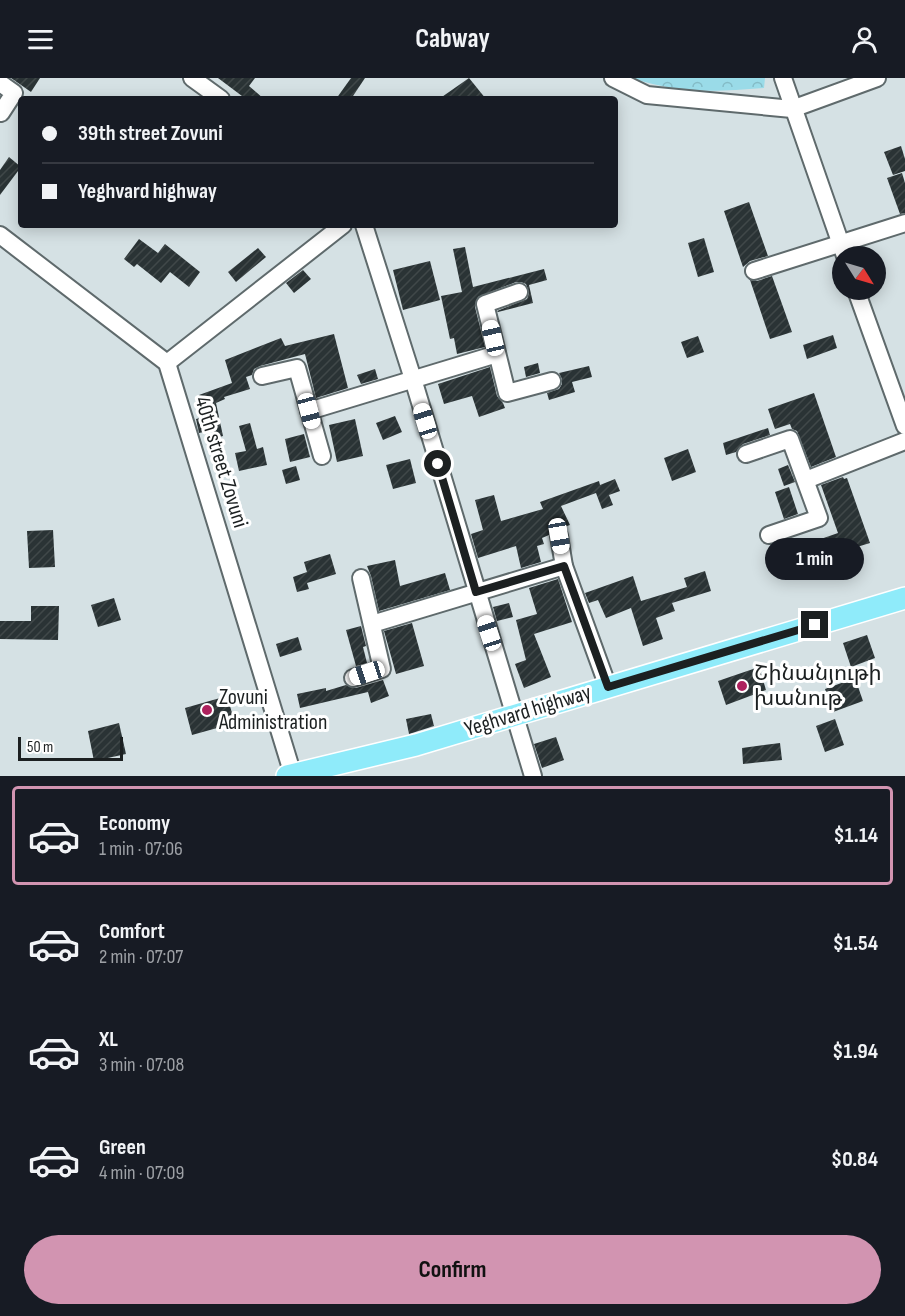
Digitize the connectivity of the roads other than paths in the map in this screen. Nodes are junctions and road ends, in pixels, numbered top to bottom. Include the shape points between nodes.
1 (192, 78) edge
2 (613, 78) edge
3 (783, 78) edge
4 (877, 78) edge
5 (0, 83) edge
6 (214, 92) edge
7 (792, 109) junction
8 (1, 113) edge
9 (905, 223) edge
10 (339, 228) edge
11 (365, 228) edge
12 (0, 235) edge
13 (841, 246) edge
14 (851, 246) edge
15 (832, 252) edge
16 (754, 271) dead end
17 (519, 292) dead end
18 (860, 300) edge
19 (497, 354) junction
20 (167, 363) junction
21 (262, 376) dead end
22 (413, 379) junction
23 (552, 381) dead end
24 (309, 411) junction
25 (905, 426) edge
26 (905, 441) edge
27 (746, 454) dead end
28 (322, 456) dead end
29 (806, 480) junction
30 (769, 535) dead end
31 (559, 536) dead end
32 (564, 566) junction
33 (361, 578) dead end
34 (476, 592) junction
35 (905, 598) edge
36 (372, 624) junction
37 (353, 678) dead end
38 (608, 687) junction
39 (515, 715) junction
40 (290, 775) edge
41 (533, 776) edge

1 - 6 street
2 - 7 street via 647,95
3 - 7 street
4 - 7 street
5 - 8 street via 14,93
7 - 13 street
9 - 14 street
10 - 20 street
11 - 22 street
12 - 20 street
15 - 16 street
17 - 19 street via 485,304
18 - 25 street
19 - 22 street
19 - 23 street via 507,393
20 - 40 street, 40th street Zovuni
21 - 24 street via 297,368
22 - 24 street
22 - 34 street
24 - 28 street
26 - 29 street
27 - 29 street via 790,439
29 - 30 street via 819,518
31 - 32 street
32 - 34 street
32 - 38 street
33 - 36 street
34 - 36 street
34 - 39 street
35 - 38 main road, Yeghvard highway
36 - 37 street via 382,669
38 - 39 main road, Yeghvard highway
39 - 40 main road, Yeghvard highway via 416,745
39 - 41 street

